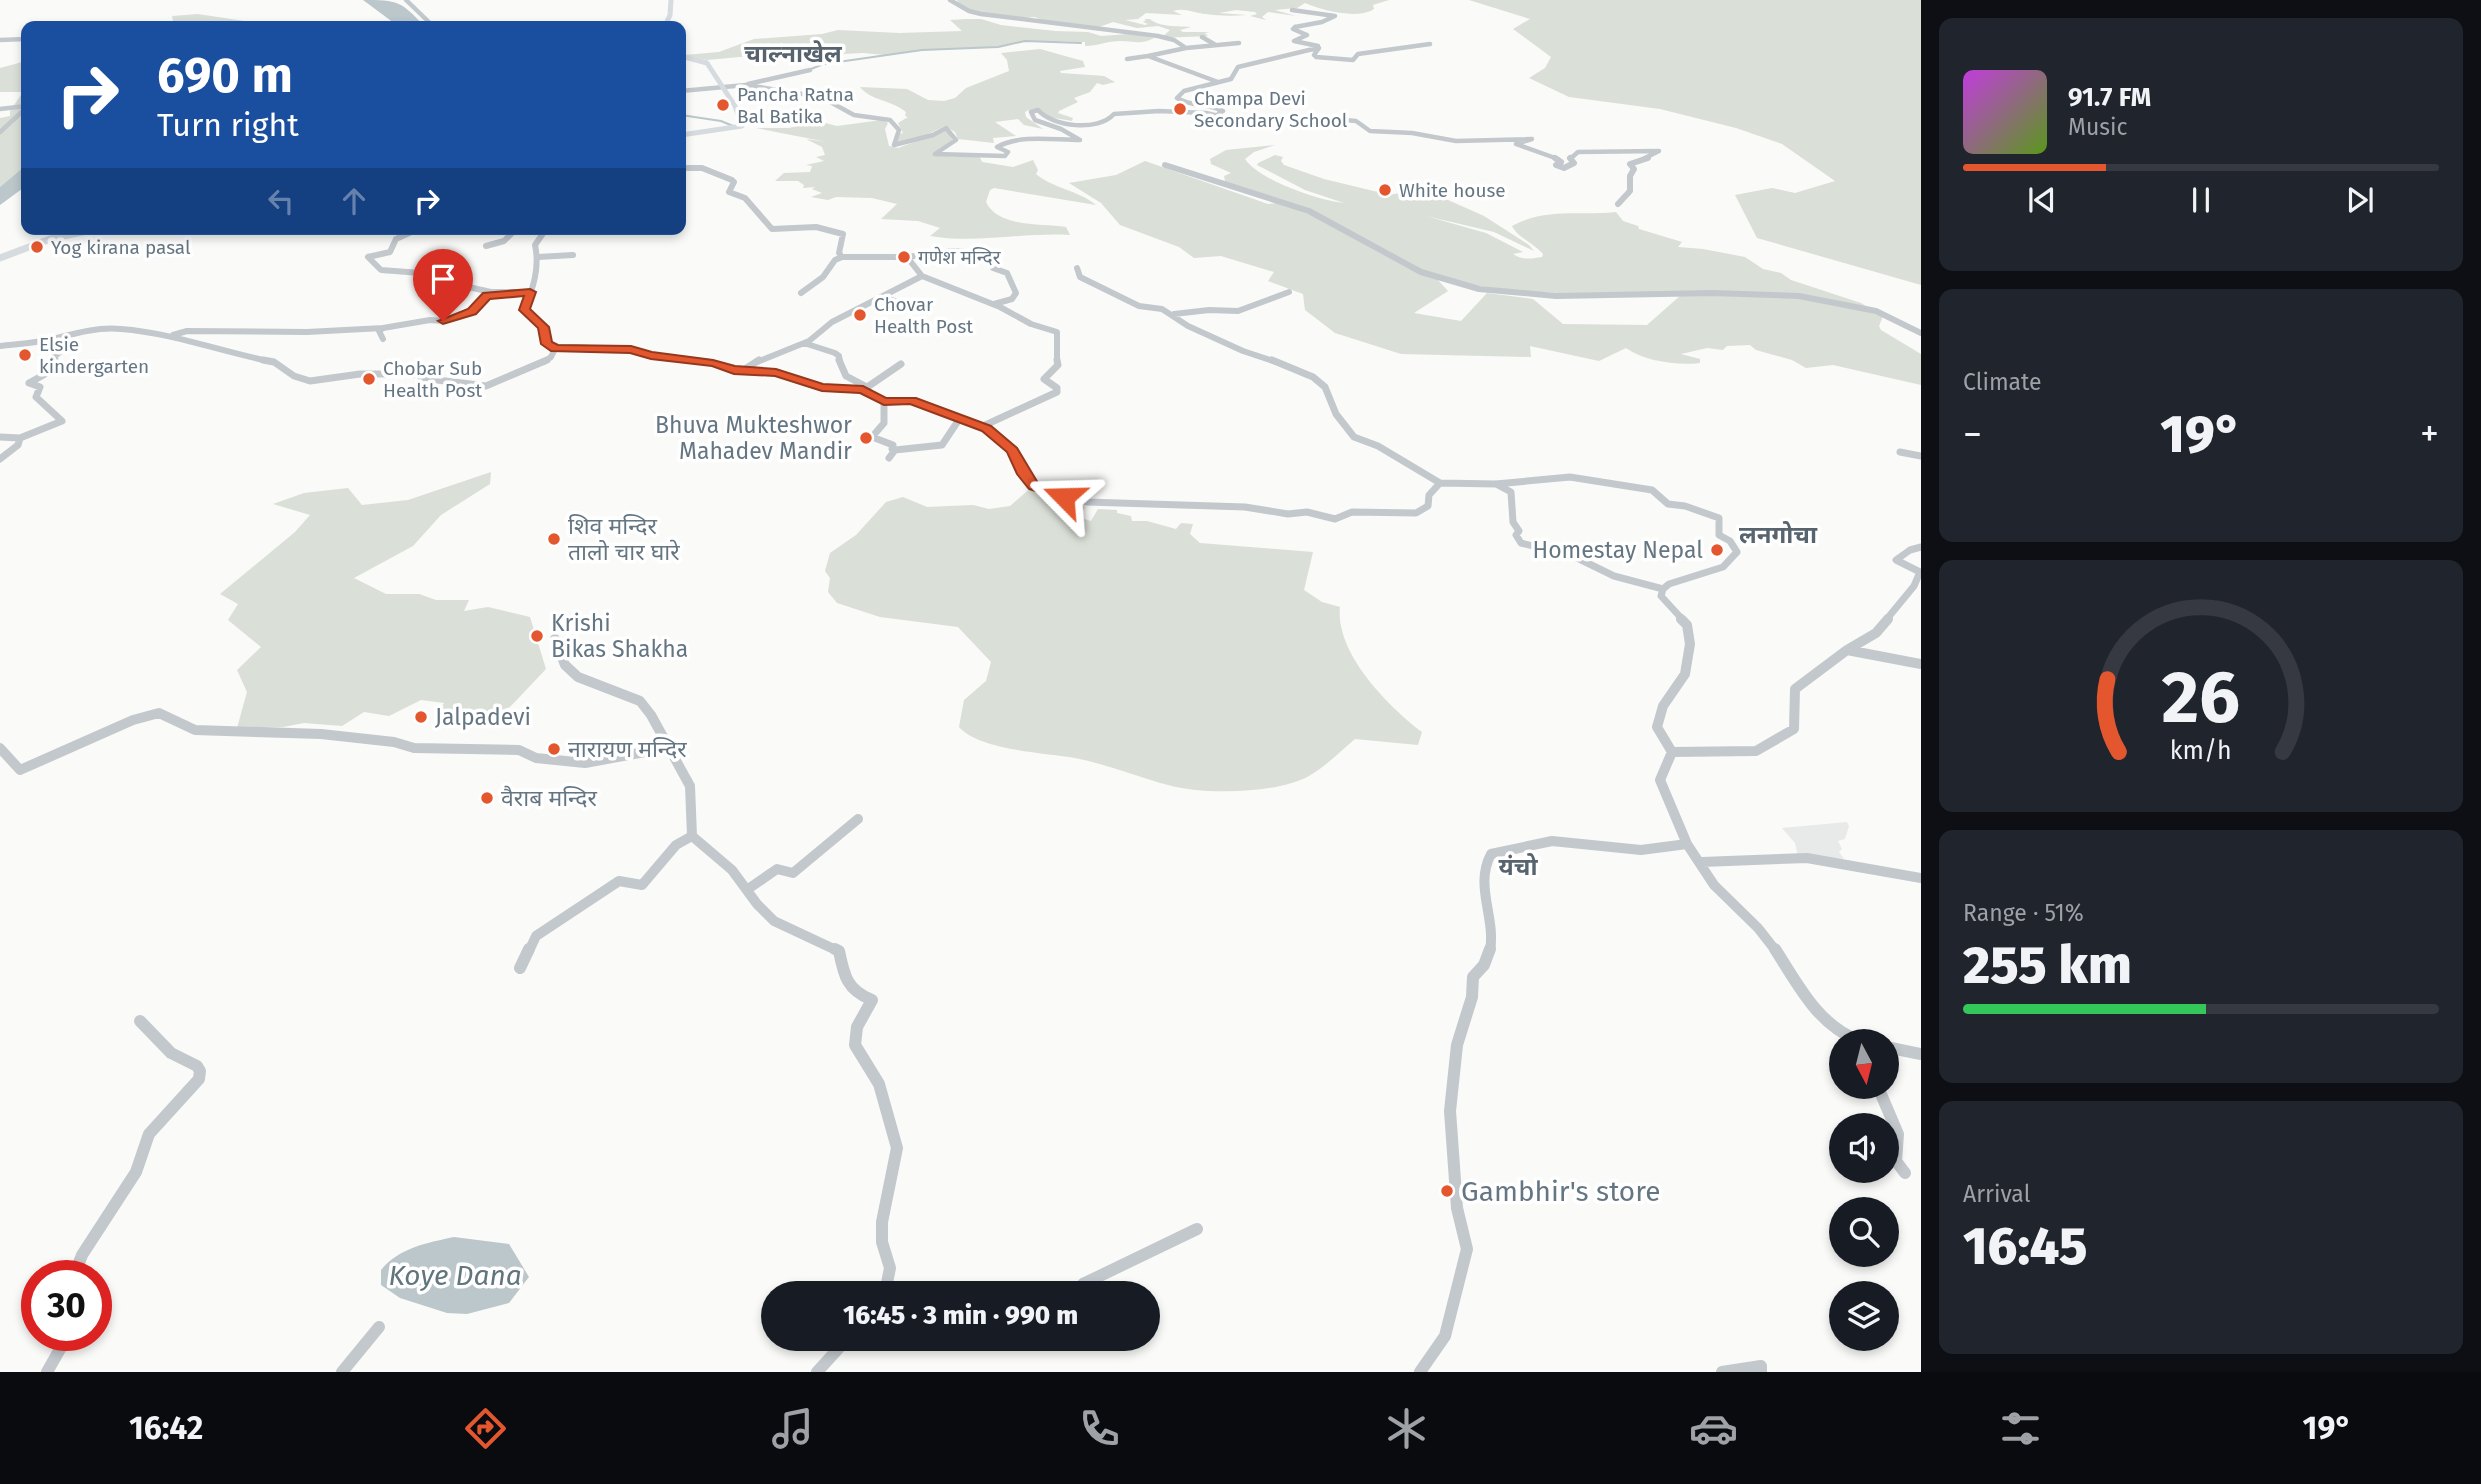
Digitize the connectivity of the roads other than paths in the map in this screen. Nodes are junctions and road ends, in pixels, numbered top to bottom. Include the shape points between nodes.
1 (406, 0) edge
2 (671, 0) edge
3 (950, 0) edge
4 (1292, 10) dead end
5 (428, 21) edge
6 (667, 21) edge
7 (1202, 37) dead end
8 (21, 39) edge
9 (0, 40) edge
10 (1239, 43) dead end
11 (1214, 44) junction
12 (1430, 44) dead end
13 (1185, 48) junction
14 (1318, 48) junction
15 (1148, 56) junction
16 (686, 57) edge
17 (1128, 59) dead end
18 (810, 70) dead end
19 (1218, 82) junction
20 (746, 85) junction
21 (723, 86) junction
22 (686, 90) edge
23 (21, 107) edge
24 (0, 109) edge
25 (21, 112) edge
26 (1218, 114) junction
27 (0, 132) edge
28 (686, 134) edge
29 (1166, 165) dead end
30 (686, 167) edge
31 (1618, 204) dead end
32 (68, 235) edge
33 (406, 235) edge
34 (510, 235) edge
35 (542, 235) edge
36 (486, 246) dead end
37 (573, 255) dead end
38 (538, 257) junction
39 (842, 257) junction
40 (907, 257) junction
41 (0, 258) edge
42 (1077, 268) dead end
43 (922, 276) junction
44 (530, 292) junction
45 (1289, 292) dead end
46 (801, 293) dead end
47 (498, 294) junction
48 (883, 296) junction
49 (994, 304) junction
50 (905, 306) dead end
51 (1174, 314) junction
52 (383, 328) junction
53 (1921, 333) edge
54 (167, 335) junction
55 (383, 339) dead end
56 (804, 343) junction
57 (0, 346) edge
58 (555, 349) junction
59 (60, 352) dead end
60 (901, 364) dead end
61 (742, 371) junction
62 (865, 389) junction
63 (884, 401) junction
64 (960, 418) junction
65 (981, 427) junction
66 (0, 437) edge
67 (20, 438) junction
68 (895, 450) junction
69 (1900, 452) dead end
70 (1921, 456) edge
71 (889, 458) dead end
72 (0, 459) edge
73 (1440, 483) junction
74 (1496, 484) junction
75 (1921, 547) edge
76 (1662, 589) junction
77 (555, 639) dead end
78 (1847, 650) junction
79 (1921, 664) edge
80 (0, 748) edge
81 (669, 751) junction
82 (1672, 751) junction
83 (858, 818) dead end
84 (692, 836) junction
85 (1687, 844) junction
86 (1702, 862) junction
87 (1921, 878) edge
88 (748, 889) junction
89 (520, 968) dead end
90 (140, 1021) dead end
91 (1833, 1029) edge
92 (1899, 1050) edge
93 (1921, 1054) edge
94 (1883, 1099) edge
95 (1905, 1173) dead end
96 (1197, 1229) dead end
97 (80, 1260) edge
98 (888, 1281) edge
99 (1089, 1281) edge
100 (379, 1327) dead end
101 (60, 1351) edge
102 (836, 1351) edge
103 (51, 1371) edge
104 (342, 1372) edge
105 (817, 1372) edge
106 (1420, 1372) edge
107 (1722, 1372) edge
108 (1761, 1372) edge

1 - 5 street
2 - 6 main road
3 - 13 street via 981,14 1157,36
4 - 14 street via 1335,16 1293,29 1307,35 1294,41
7 - 11 street
8 - 9 street
10 - 11 street
11 - 13 street
12 - 14 street via 1368,52 1343,61 1316,57
13 - 15 street
14 - 19 street via 1238,67 1233,77
15 - 17 street
15 - 19 street
16 - 21 main road via 707,63
18 - 20 street
19 - 26 street via 1184,91 1177,98 1217,107 1223,111
20 - 21 street
20 - 26 street via 821,97 854,115 890,120 899,130 894,145 946,128 956,140 935,154 946,156 1005,156 1008,152 997,147 1019,140 1080,140 1035,120 1033,111 1040,111 1046,119 1087,126 1107,122 1120,113
21 - 22 street
21 - 28 main road via 741,127
23 - 24 street
25 - 27 street
26 - 31 street via 1240,121 1283,117 1356,121 1370,131 1456,141 1532,139 1516,144 1556,158 1561,162 1556,165 1564,168 1574,163 1569,158 1578,152 1659,151 1630,164 1634,169 1630,191
29 - 53 street via 1309,211 1420,272 1479,289 1556,296 1799,296 1876,311
30 - 39 street via 729,178 734,183 729,192 744,198 772,229 816,227 843,234
32 - 41 main road
33 - 47 street via 392,242 390,252 368,257 381,270 421,273 425,282
34 - 36 street
35 - 38 street via 535,246
37 - 38 street
38 - 44 street
39 - 40 street
39 - 46 street
40 - 43 street
40 - 49 street via 979,253 993,268 1007,273 1015,288 1012,299
42 - 51 street via 1080,277 1129,302
43 - 48 street
43 - 49 street
44 - 47 street
44 - 58 street via 524,310 543,327 547,344
45 - 51 street via 1238,311
47 - 52 street via 487,296 460,317
48 - 50 street
48 - 56 street via 832,322
49 - 65 street via 1031,324 1057,331 1058,365 1045,379 1057,392 1020,411 996,415
51 - 73 street via 1188,326 1243,351 1313,377 1325,387 1336,414 1354,437
52 - 54 street
52 - 55 street via 379,331
54 - 57 street via 81,330
54 - 58 street via 274,362 294,376 310,380 409,373 486,386 542,363
56 - 61 street
56 - 62 street via 839,356 839,367 847,378
58 - 61 street via 631,349
59 - 67 street via 54,357 58,367 29,383 40,387 36,397 62,421
60 - 62 street
61 - 62 street via 776,373 822,388
62 - 63 street
63 - 64 street via 912,401
63 - 68 street via 884,423 872,437
64 - 65 street
64 - 68 street via 942,444
65 - 73 street via 1013,450 1033,486 1087,502 1245,507 1335,519 1352,512 1416,513 1428,506 1429,495
66 - 67 street
67 - 72 street via 18,446
68 - 71 street
69 - 70 street
73 - 74 street
74 - 76 street via 1512,494 1513,522 1521,543 1562,552 1604,572
74 - 76 street via 1570,477 1637,486 1652,490 1668,504 1719,518 1719,535 1737,552 1723,567
75 - 78 street via 1896,560 1920,572 1914,586 1876,633
76 - 82 street via 1661,596 1687,625 1690,644 1685,674 1663,706 1657,727
77 - 81 street via 565,665 578,677 640,701
78 - 79 street
78 - 82 street via 1795,689 1794,729 1756,751
80 - 81 street via 20,770 159,713 195,730 321,734 415,748 519,750 536,758 585,763
81 - 84 street via 690,786
82 - 85 street via 1660,780
83 - 88 street via 793,873 777,869
84 - 88 street
84 - 89 street via 680,840 642,885 619,881 536,936
85 - 86 street
85 - 106 street via 1642,850 1552,842 1491,854 1482,872 1492,953 1473,977 1472,998 1457,1045 1450,1111 1457,1208 1467,1249 1445,1336
86 - 87 street via 1807,858
86 - 91 street via 1714,884 1763,933
88 - 98 street via 774,920 839,951 845,984 872,1000 857,1027 855,1045 869,1061 885,1095 897,1147 881,1236 892,1265
90 - 97 street via 172,1053 197,1066 199,1079 149,1134 136,1172
92 - 93 street
94 - 95 street via 1898,1133 1896,1161
96 - 99 street
100 - 104 street
101 - 103 street
102 - 105 street
107 - 108 street via 1761,1366

